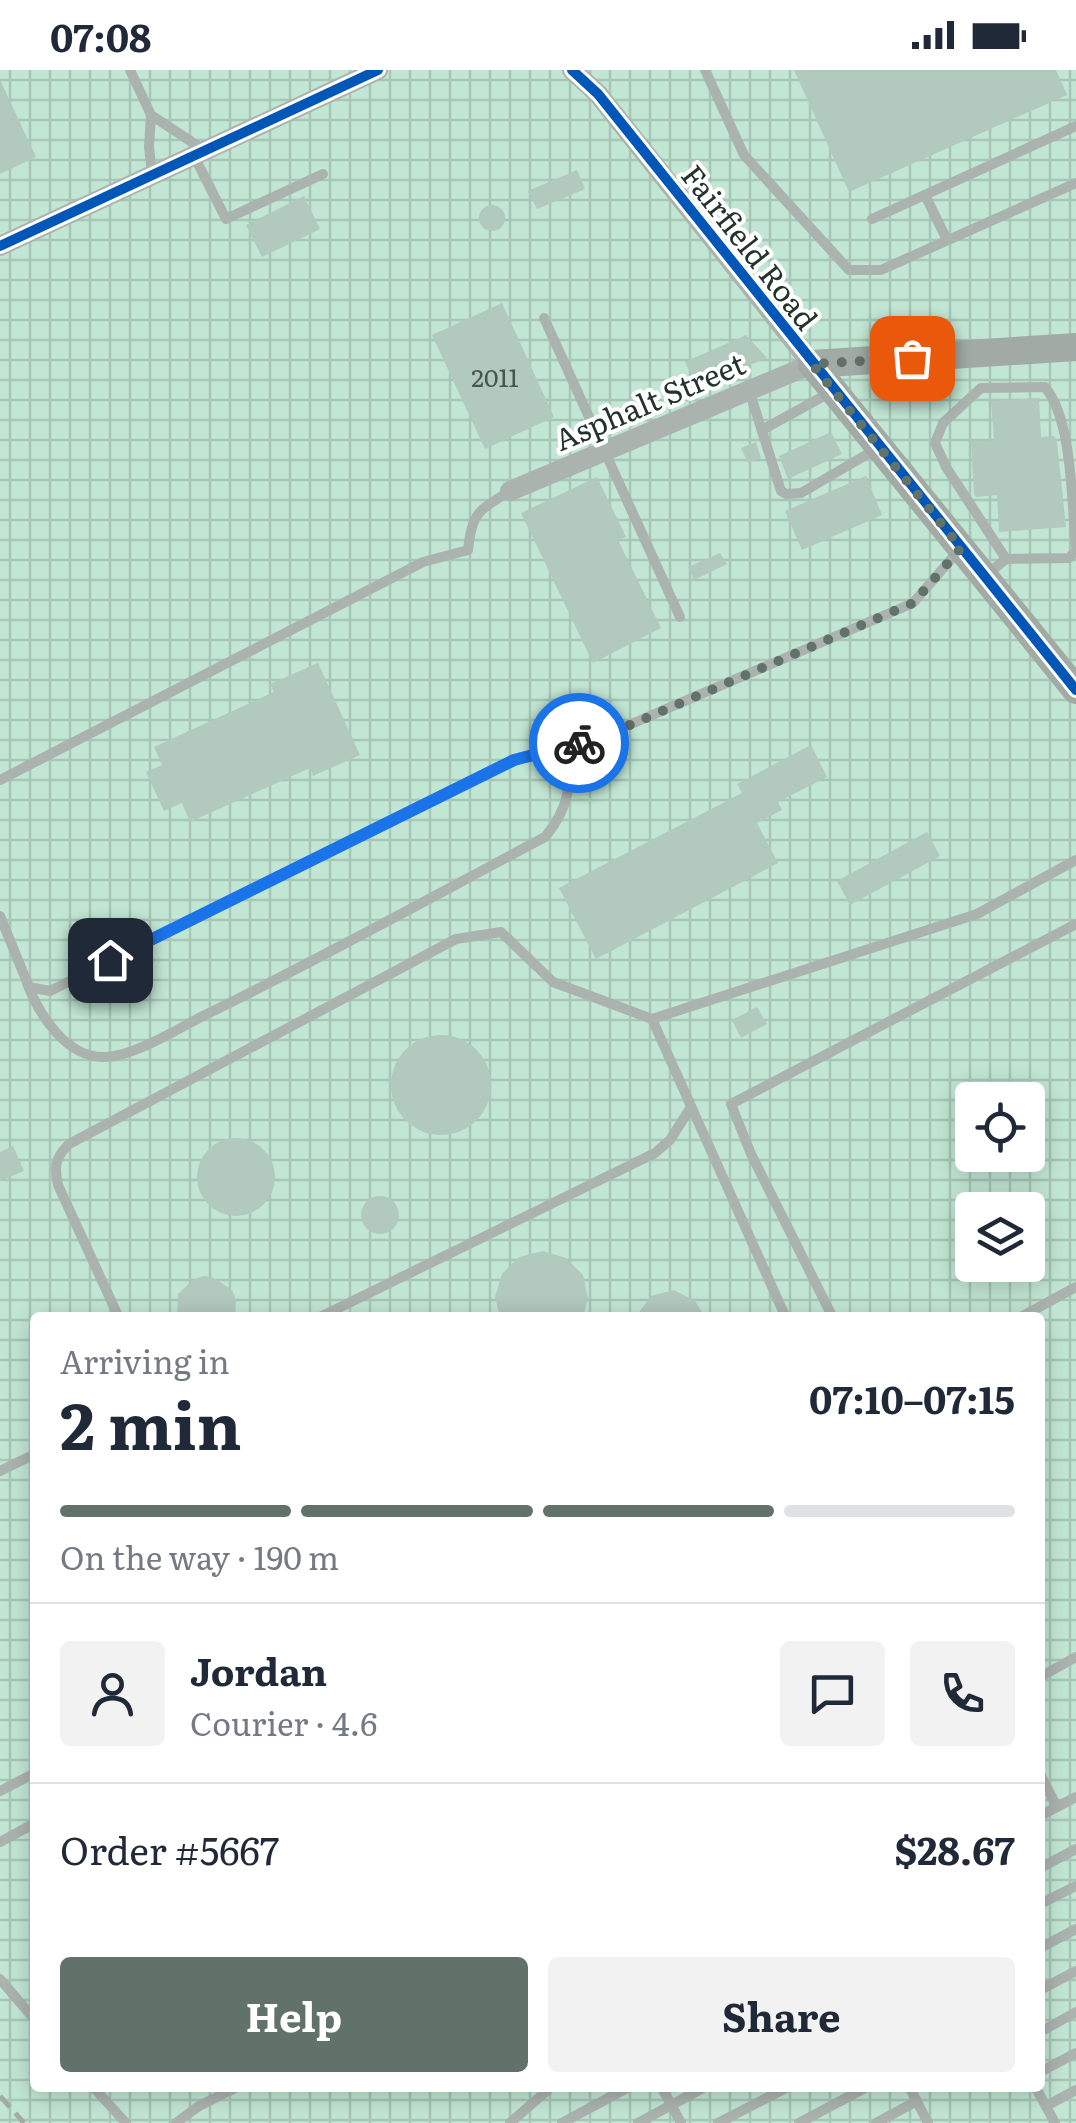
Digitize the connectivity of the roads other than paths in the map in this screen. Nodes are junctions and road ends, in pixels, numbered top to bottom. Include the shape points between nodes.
1 (130, 70) edge
2 (378, 70) edge
3 (572, 70) edge
4 (706, 70) edge
5 (151, 114) junction
6 (1076, 126) edge
7 (199, 153) junction
8 (324, 174) dead end
9 (152, 175) junction
10 (1076, 184) edge
11 (925, 195) junction
12 (872, 220) dead end
13 (947, 240) junction
14 (0, 246) edge
15 (544, 318) dead end
16 (1076, 347) edge
17 (812, 364) junction
18 (749, 390) junction
19 (833, 390) junction
20 (762, 430) junction
21 (879, 447) junction
22 (604, 450) junction
23 (510, 491) joint
24 (961, 548) junction
25 (1076, 548) edge
26 (995, 568) junction
27 (680, 617) dead end
28 (1076, 690) edge
29 (569, 745) junction
30 (0, 780) edge
31 (1076, 860) edge
32 (0, 916) edge
33 (1076, 924) edge
34 (27, 982) junction
35 (652, 1018) junction
36 (691, 1107) junction
37 (1076, 1287) edge
38 (116, 1312) edge
39 (330, 1312) edge
40 (783, 1312) edge
41 (830, 1312) edge
42 (1030, 1312) edge
43 (30, 1456) edge
44 (0, 1471) edge
45 (1076, 1657) edge
46 (1045, 1674) edge
47 (30, 1777) edge
48 (1045, 1784) edge
49 (0, 1792) edge
50 (1076, 1797) edge
51 (1057, 1807) junction
52 (1045, 1813) edge
53 (30, 1826) edge
54 (0, 1842) edge
55 (1076, 1849) edge
56 (1045, 1865) edge
57 (1076, 1886) edge
58 (1045, 1902) edge
59 (1076, 1928) edge
60 (1045, 1945) edge
61 (1076, 1971) edge
62 (0, 1979) edge
63 (1045, 1987) edge
64 (1076, 2012) edge
65 (30, 2014) edge
66 (1045, 2029) edge
67 (1076, 2053) edge
68 (1045, 2069) edge
69 (1076, 2090) edge
70 (98, 2092) edge
71 (227, 2092) edge
72 (545, 2092) edge
73 (619, 2092) edge
74 (664, 2092) edge
75 (695, 2092) edge
76 (778, 2092) edge
77 (858, 2092) edge
78 (912, 2092) edge
79 (1038, 2092) edge
80 (917, 2101) junction
81 (671, 2105) junction
82 (1046, 2106) junction
83 (126, 2123) edge
84 (176, 2123) edge
85 (510, 2123) edge
86 (562, 2123) edge
87 (638, 2123) edge
88 (680, 2123) edge
89 (718, 2123) edge
90 (799, 2123) edge
91 (876, 2123) edge
92 (928, 2123) edge
93 (1055, 2123) edge

1 - 5 lane
2 - 7 street
3 - 17 street, Fairfield Road
4 - 13 lane via 744,156 848,270 881,270
5 - 7 lane
5 - 9 lane
6 - 11 lane
7 - 8 lane via 226,220
7 - 9 street
9 - 14 street
10 - 13 lane
11 - 12 lane
11 - 13 lane
15 - 22 lane
16 - 17 street
17 - 18 street, Asphalt Street
17 - 19 street, Fairfield Road
18 - 20 lane
18 - 22 street, Asphalt Street
19 - 20 lane
19 - 21 street, Fairfield Road
20 - 21 lane via 786,494 801,493
21 - 24 street, Fairfield Road
22 - 23 street, Asphalt Street
22 - 27 lane
23 - 30 lane via 472,519 468,550 423,562
24 - 26 street, Fairfield Road
24 - 29 lane via 913,603 602,737
25 - 26 lane via 1068,558
25 - 26 lane via 1057,401 1045,386 982,388 943,423 935,443
26 - 28 street, Fairfield Road
29 - 34 lane via 514,760 50,991
29 - 34 lane via 564,814 545,837 138,1048 105,1058 70,1046 36,1009
31 - 35 lane via 977,914
32 - 34 lane
33 - 41 lane via 731,1104
35 - 36 lane
35 - 38 lane via 553,982 501,932 456,938 68,1144 54,1166 58,1185
36 - 39 lane via 656,1153
36 - 40 lane
37 - 42 lane
43 - 44 lane
45 - 46 lane
47 - 49 lane
48 - 51 lane
50 - 51 lane
51 - 52 lane
53 - 54 lane
55 - 56 lane
57 - 58 lane
59 - 60 lane
61 - 63 lane
62 - 65 lane
64 - 66 lane
67 - 68 lane
69 - 82 lane
70 - 83 lane
71 - 84 lane
72 - 85 lane
73 - 86 lane
74 - 81 lane
75 - 81 lane
76 - 89 lane
77 - 90 lane
78 - 80 lane
79 - 82 lane
80 - 91 lane
80 - 92 lane
81 - 87 lane
81 - 88 lane
82 - 93 lane

